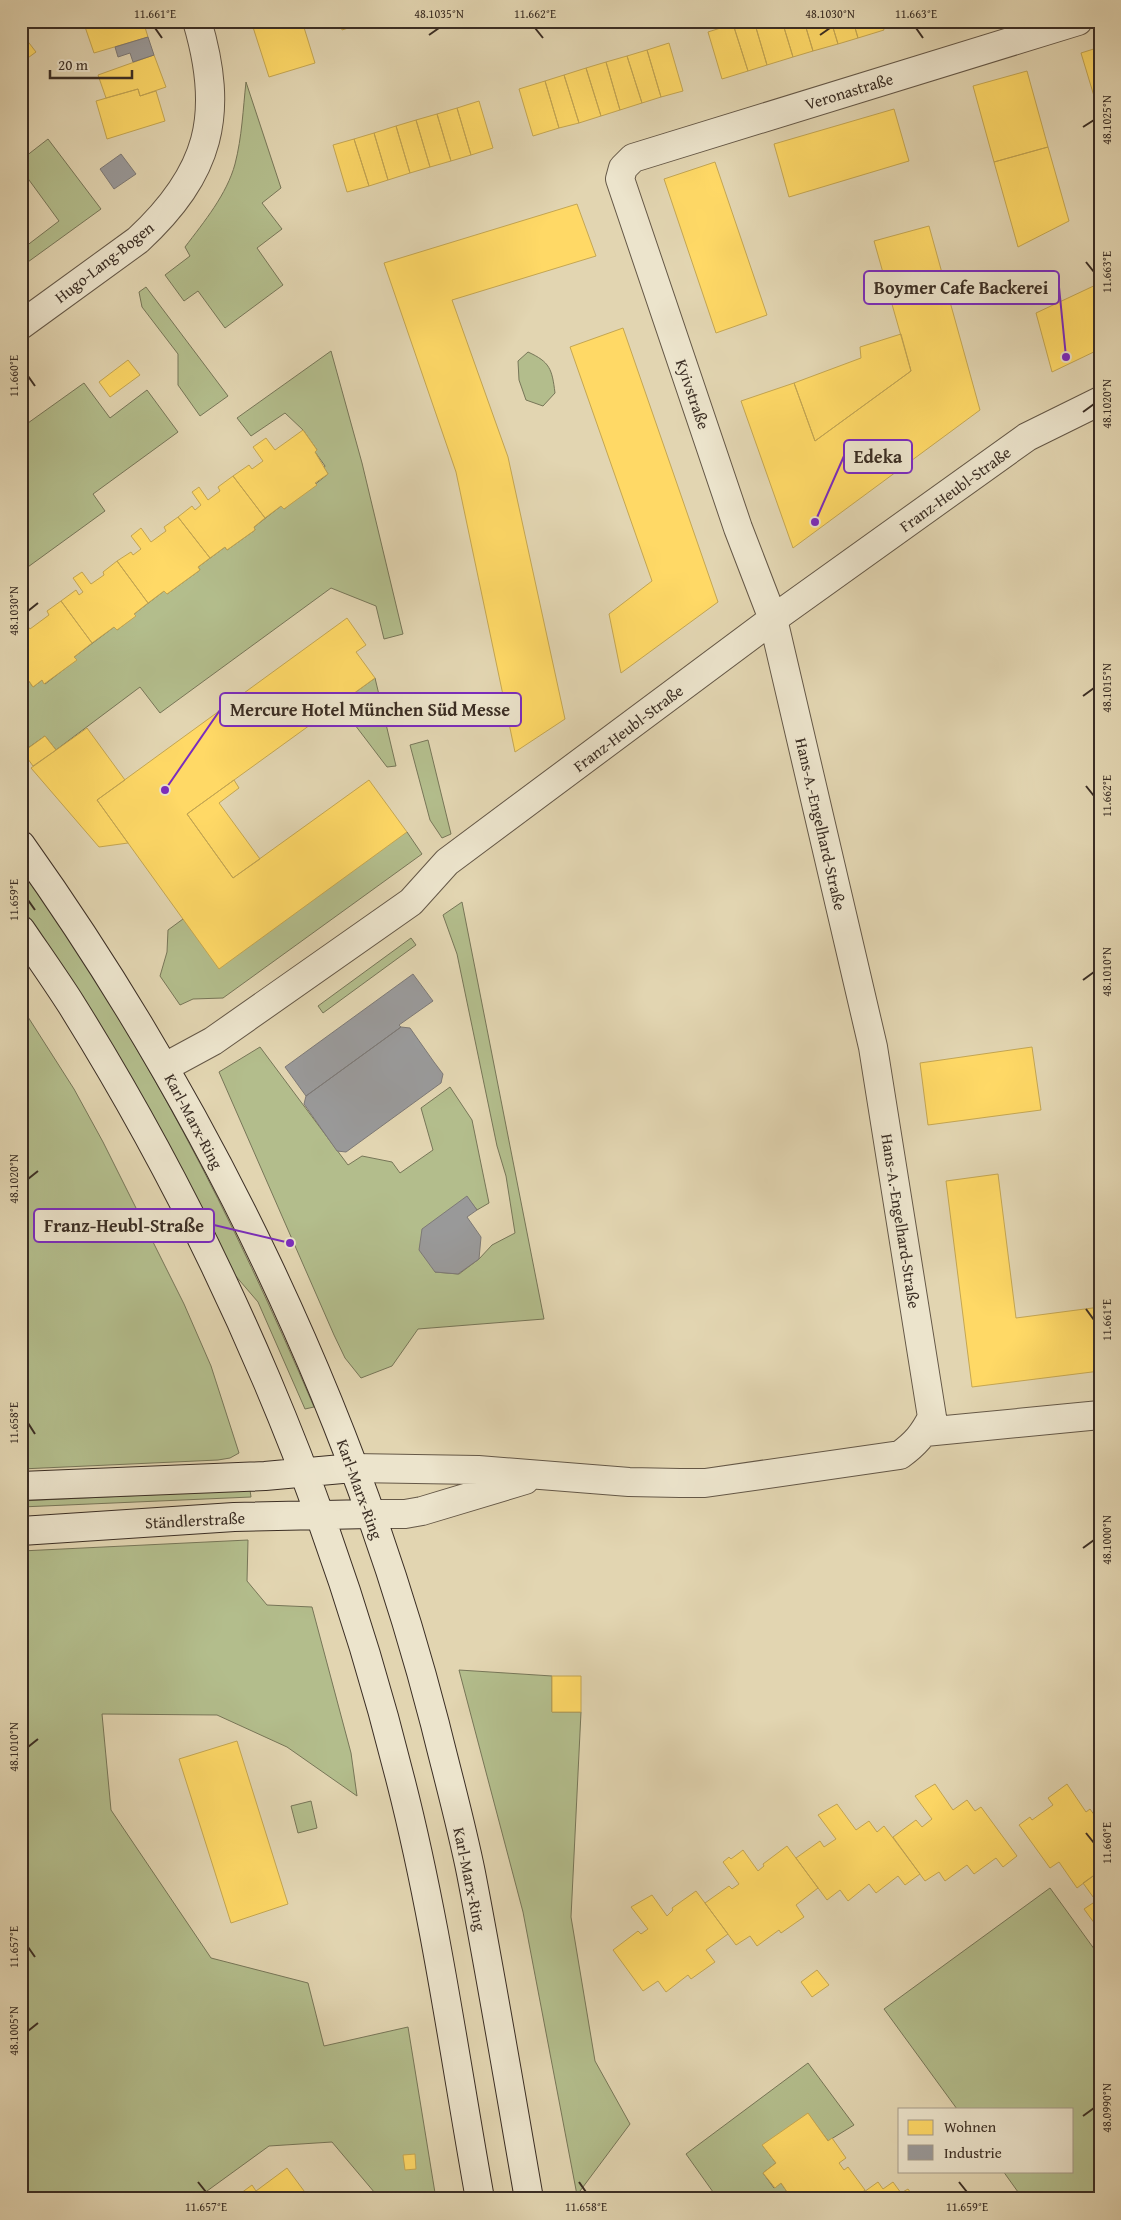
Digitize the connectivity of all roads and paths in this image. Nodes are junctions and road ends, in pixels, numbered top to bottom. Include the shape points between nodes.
1 (197, 21) edge
2 (1078, 21) edge
3 (623, 168) joint
4 (21, 325) edge
5 (1100, 401) edge
6 (773, 619) junction
7 (21, 845) edge
8 (21, 930) edge
9 (165, 1067) junction
10 (1100, 1415) edge
11 (925, 1432) junction
12 (353, 1468) junction
13 (304, 1473) junction
14 (536, 1476) junction
15 (21, 1486) edge
16 (370, 1514) junction
17 (319, 1515) junction
18 (21, 1531) edge
19 (480, 2199) edge
20 (529, 2199) edge

1 - 4 street, Hugo-Lang-Bogen via 210,71 212,98 200,161 186,185 138,240
2 - 3 street, Veronastraße via 633,158
3 - 6 street, Kyivstraße via 620,179 738,528
5 - 6 street, Franz-Heubl-Straße via 1027,437
6 - 9 street, Franz-Heubl-Straße via 447,862 411,902 213,1041
6 - 11 street, Hans-A.-Engelhard-Straße via 873,1047 932,1417
7 - 9 street, Karl-Marx-Ring via 104,966
8 - 13 street via 70,1003 122,1091 196,1229 230,1296
9 - 12 street, Karl-Marx-Ring via 262,1254
10 - 11 street
11 - 14 street via 900,1455 705,1483
12 - 13 street
12 - 14 street via 478,1470
12 - 16 street, Karl-Marx-Ring
13 - 15 street
13 - 17 street
14 - 16 street via 405,1514
16 - 17 street, Ständlerstraße
16 - 20 street, Karl-Marx-Ring via 390,1570 434,1721 470,1870
17 - 18 street, Ständlerstraße via 234,1517
17 - 19 street via 344,1584 402,1784 436,1947

